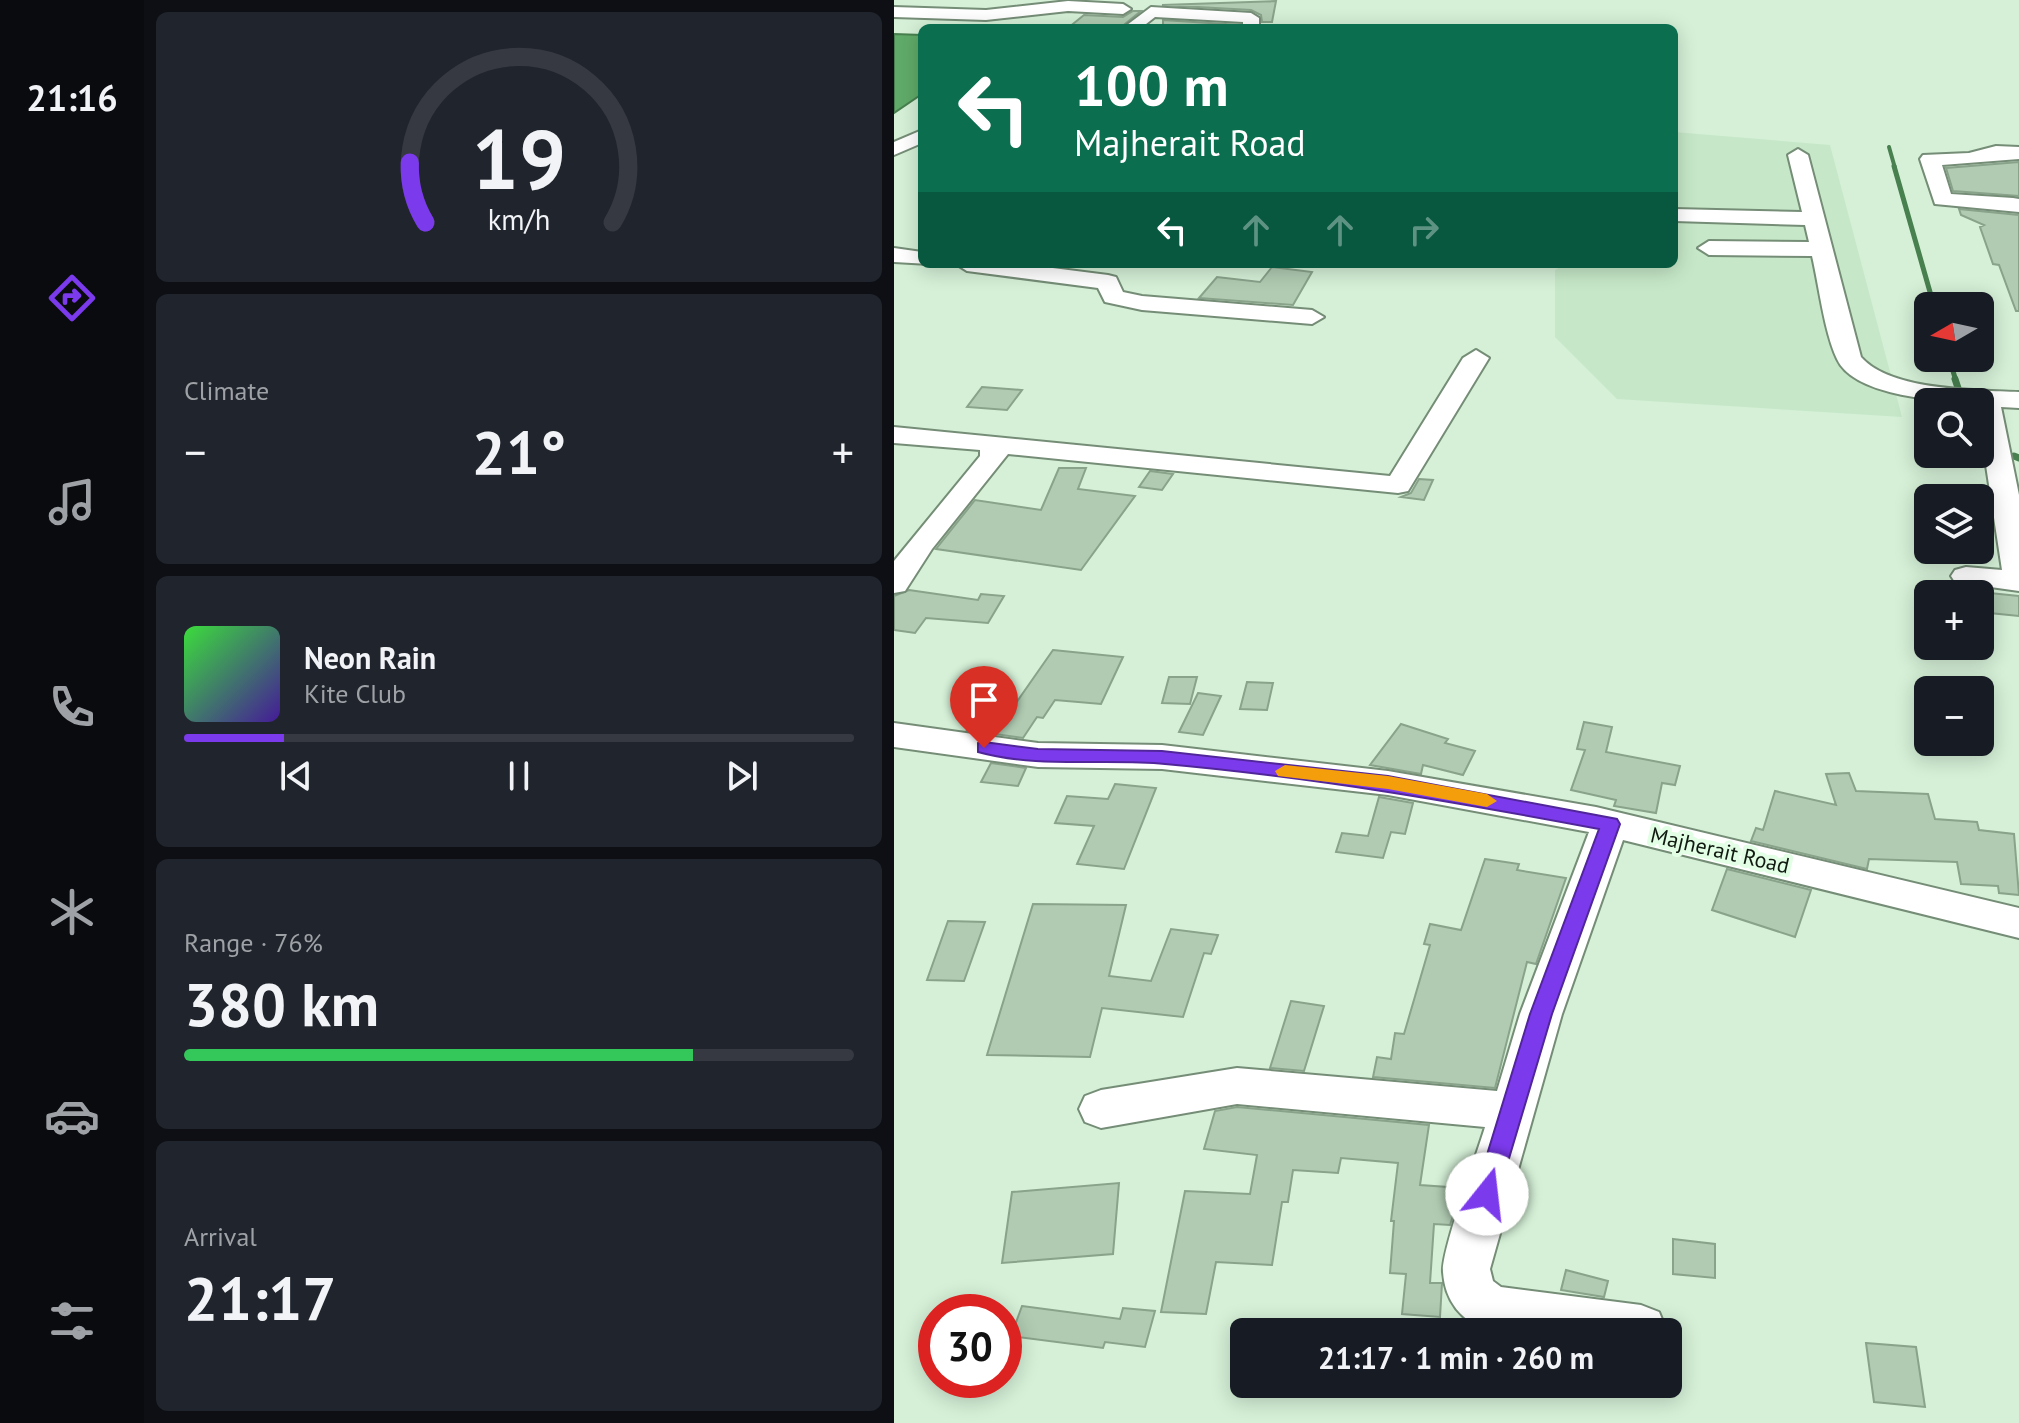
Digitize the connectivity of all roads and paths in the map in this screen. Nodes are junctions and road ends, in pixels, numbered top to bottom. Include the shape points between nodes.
1 (1055, 0) edge
2 (1130, 5) edge
3 (894, 12) edge
4 (1151, 12) junction
5 (1023, 13) junction
6 (1255, 18) edge
7 (1012, 24) edge
8 (1136, 24) edge
9 (918, 138) edge
10 (894, 149) edge
11 (2019, 153) edge
12 (1798, 155) dead end
13 (2019, 206) edge
14 (1678, 215) edge
15 (1812, 219) junction
16 (1709, 248) dead end
17 (1820, 249) junction
18 (894, 255) edge
19 (918, 258) edge
20 (998, 268) edge
21 (1312, 317) dead end
22 (1476, 358) dead end
23 (1914, 390) edge
24 (1994, 400) edge
25 (2019, 400) edge
26 (1994, 413) edge
27 (2019, 414) edge
28 (894, 435) edge
29 (1994, 442) edge
30 (994, 444) junction
31 (1966, 576) dead end
32 (2018, 582) edge
33 (894, 584) edge
34 (894, 735) edge
35 (1610, 824) junction
36 (2019, 923) edge
37 (1101, 1109) dead end
38 (1512, 1111) junction
39 (1558, 1318) edge

1 - 5 street
2 - 4 street
2 - 5 street
3 - 5 street
4 - 6 street
4 - 8 street
5 - 7 street
9 - 10 street
11 - 13 street via 1930,159 1942,200
12 - 15 street
14 - 15 street
15 - 17 street
16 - 17 street
17 - 23 street via 1856,370
18 - 19 street
20 - 21 street via 1108,282 1113,297 1130,301
22 - 30 street via 1398,485
24 - 25 street
26 - 27 street
28 - 30 street
29 - 32 street
30 - 33 street via 994,457 920,544
31 - 32 street
34 - 35 street, Majherait Road via 1038,755 1162,757 1388,783
35 - 36 street, Majherait Road
35 - 38 street
37 - 38 street via 1237,1086
38 - 39 street via 1466,1269 1472,1294 1490,1309

